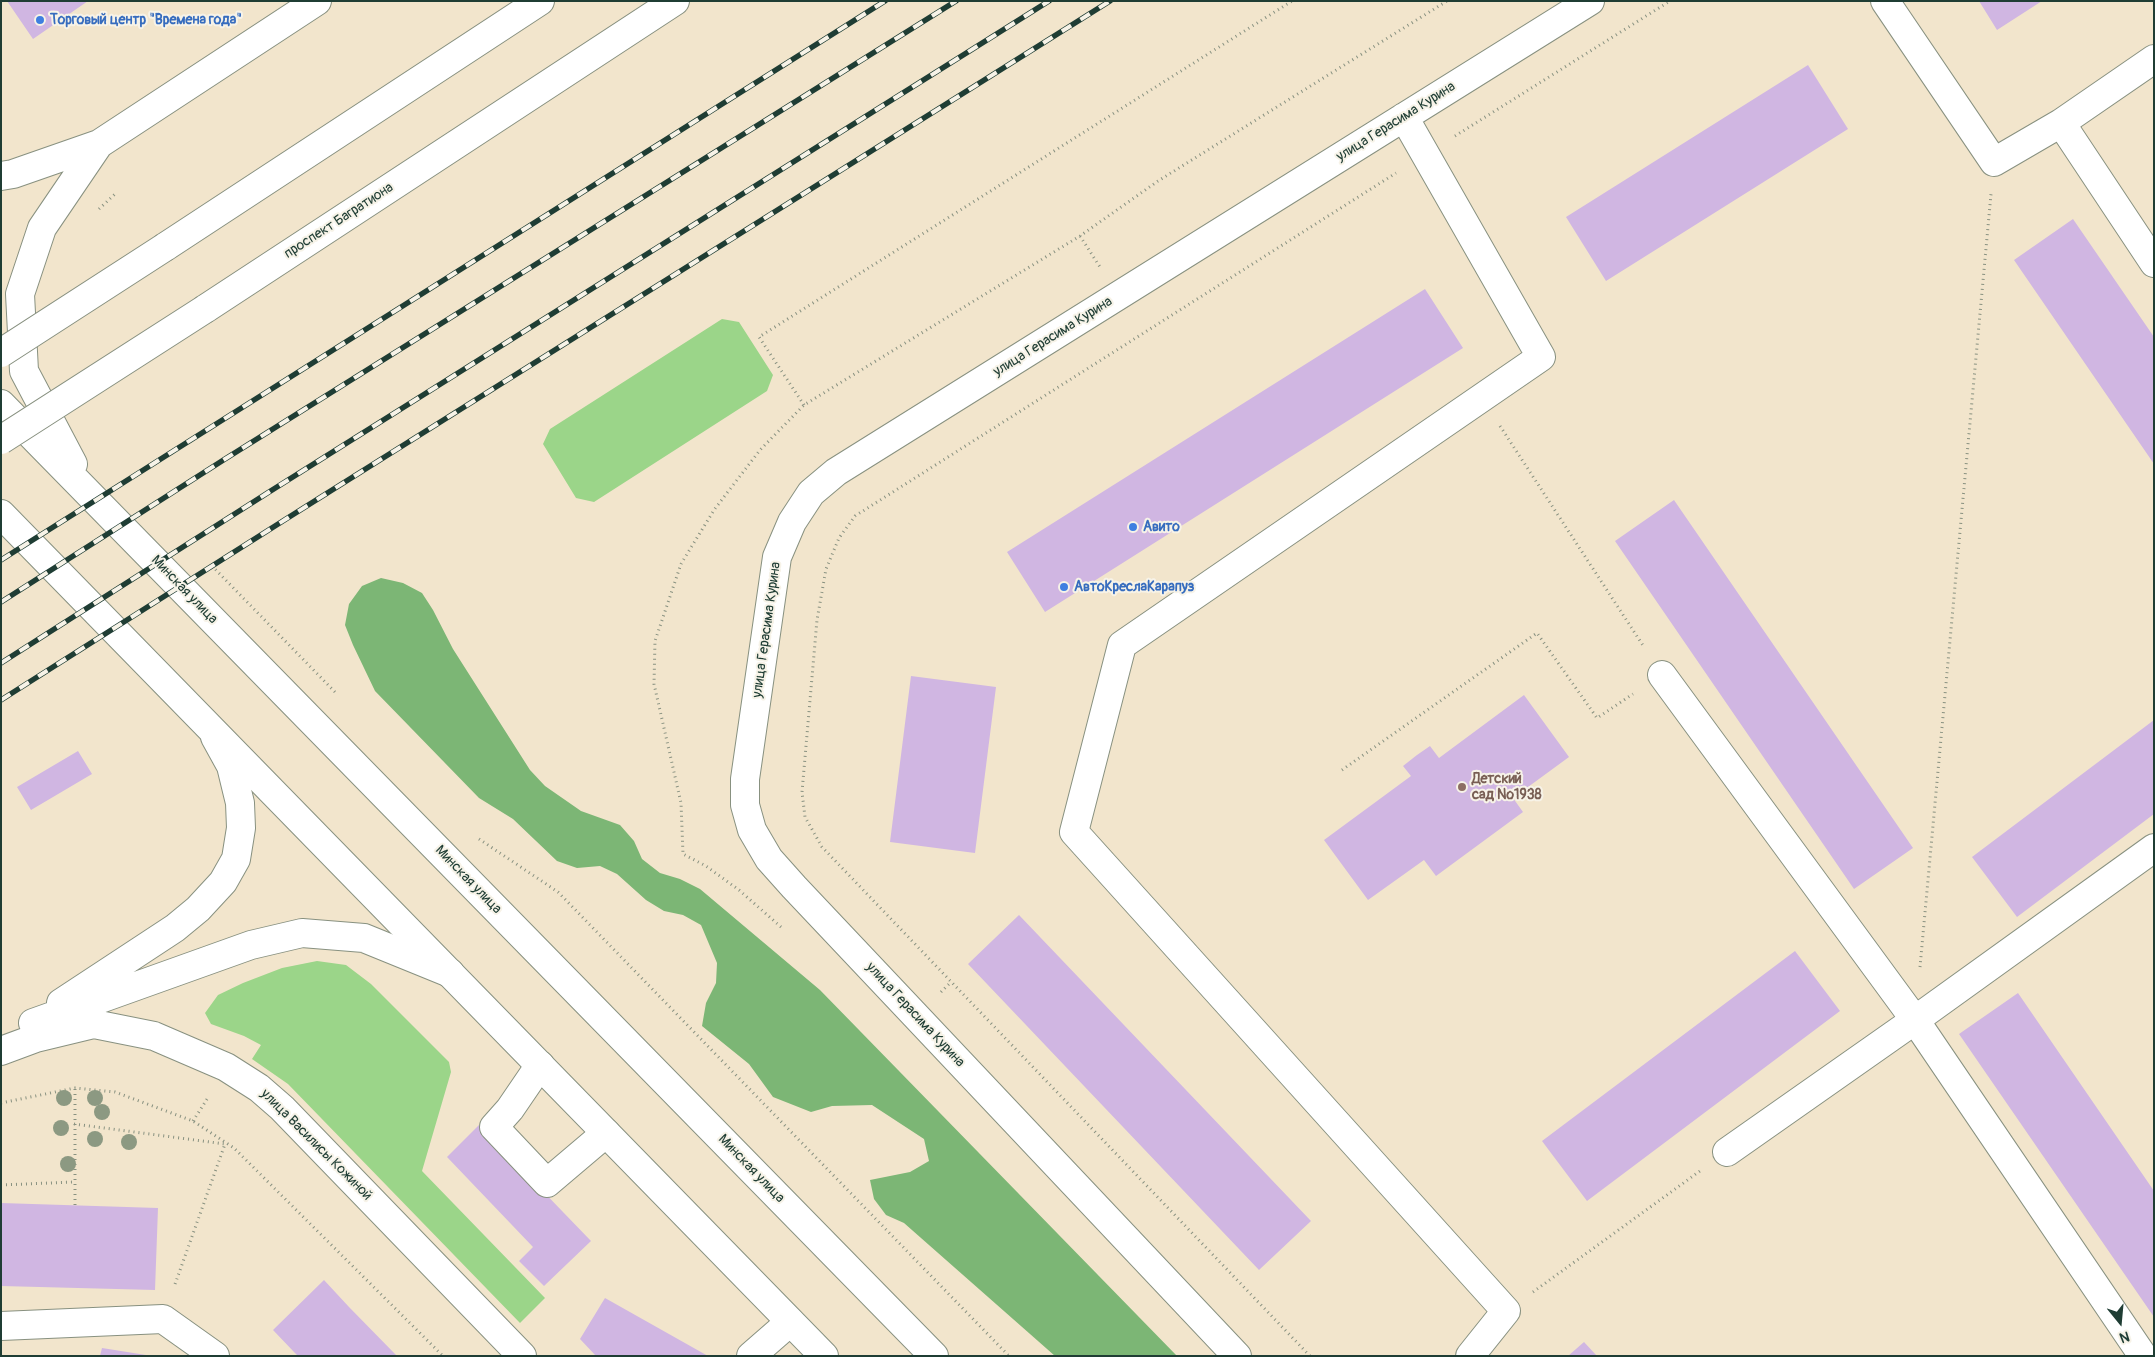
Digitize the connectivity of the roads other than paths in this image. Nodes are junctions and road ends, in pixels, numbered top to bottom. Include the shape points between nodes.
1 (317, 1) edge
2 (540, 1) edge
3 (676, 1) edge
4 (1590, 1) edge
5 (1885, 1) edge
6 (2154, 59) edge
7 (1404, 117) junction
8 (2061, 123) junction
9 (99, 144) junction
10 (1, 176) edge
11 (2154, 263) edge
12 (1, 352) edge
13 (1, 404) edge
14 (1, 440) edge
15 (86, 491) junction
16 (6, 522) edge
17 (1662, 675) road end
18 (209, 727) junction
19 (2154, 848) edge
20 (450, 973) junction
21 (1915, 1020) junction
22 (27, 1025) junction
23 (1, 1041) edge
24 (1, 1050) edge
25 (540, 1065) junction
26 (606, 1133) junction
27 (1727, 1152) road end
28 (790, 1322) junction
29 (1, 1326) edge
30 (215, 1356) edge
31 (522, 1356) edge
32 (751, 1356) edge
33 (824, 1356) edge
34 (934, 1356) edge
35 (1237, 1356) edge
36 (1470, 1356) edge
37 (2143, 1356) edge

1 - 9 main road
2 - 12 main road, bridge
3 - 14 main road, проспект Багратиона, bridge
4 - 7 main road, улица Герасима Курина
5 - 8 main road via 1994,162
6 - 8 main road
7 - 35 main road, улица Герасима Курина via 844,467 811,493 792,522 777,557 745,779 745,806 752,830 769,859
7 - 36 main road via 1541,357 1122,645 1074,832 1506,1311
8 - 11 main road
9 - 10 main road
9 - 15 main road via 42,228 20,294 24,372
13 - 15 main road, Минская улица
15 - 34 main road, Минская улица
16 - 18 main road
17 - 21 main road
18 - 20 main road
18 - 22 main road via 230,766 240,803 241,828 236,859 223,882 175,928
19 - 21 main road
20 - 22 main road via 364,938 302,933 251,945
20 - 25 main road
21 - 27 main road
21 - 37 main road
22 - 23 main road
24 - 31 main road, улица Василисы Кожиной via 94,1024 154,1036 226,1067 259,1088 282,1108
25 - 26 main road
25 - 26 main road via 494,1128 547,1183
26 - 28 main road
28 - 32 main road
28 - 33 main road
29 - 30 main road via 163,1318

